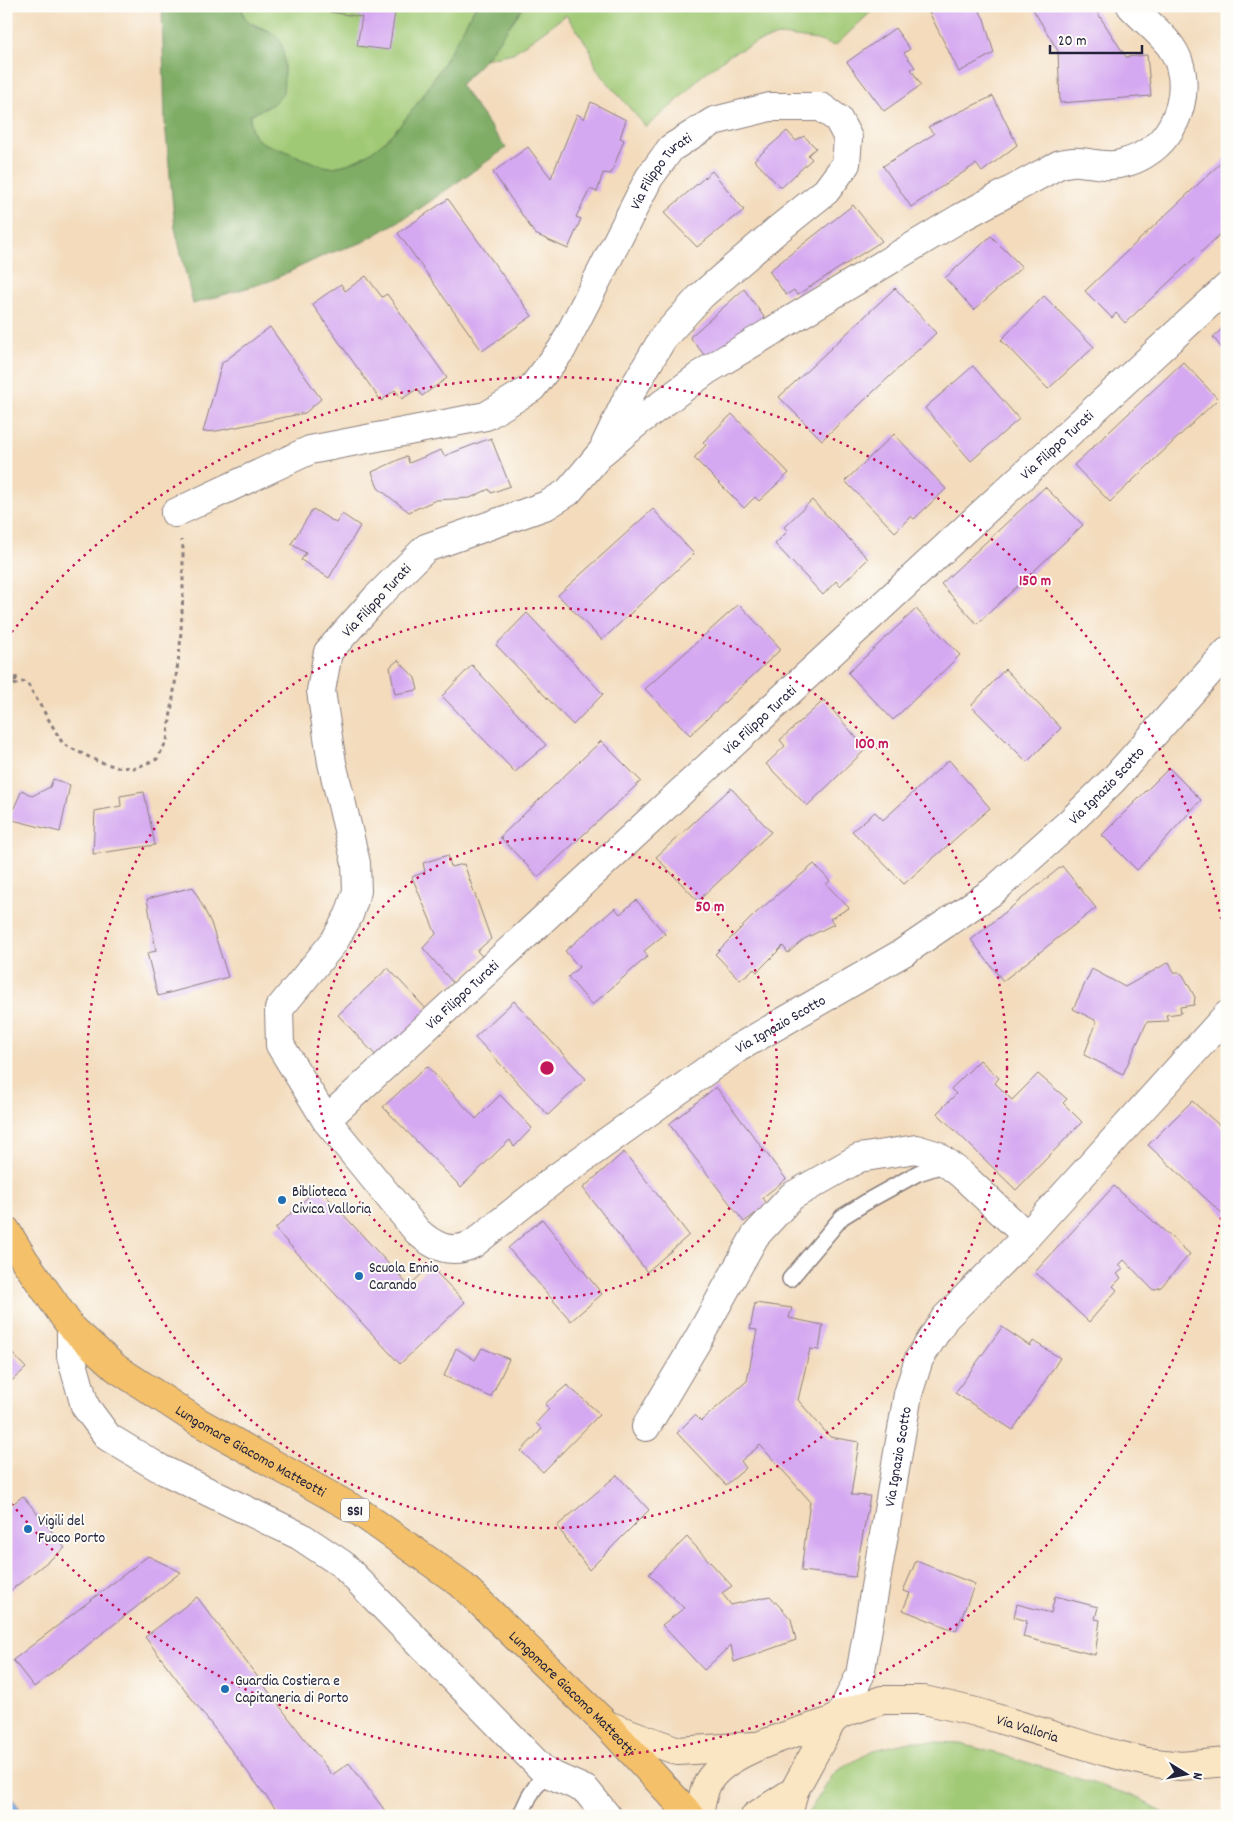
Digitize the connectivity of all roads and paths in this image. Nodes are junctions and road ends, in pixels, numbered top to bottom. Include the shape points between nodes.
1 (1131, 6) edge
2 (1227, 287) edge
3 (601, 453) junction
4 (175, 513) joint
5 (1227, 652) edge
6 (6, 668) edge
7 (6, 675) edge
8 (6, 680) edge
9 (1227, 1015) edge
10 (326, 1120) junction
11 (949, 1164) junction
12 (6, 1230) edge
13 (1027, 1236) junction
14 (790, 1279) dead end
15 (71, 1327) junction
16 (646, 1427) dead end
17 (836, 1718) junction
18 (607, 1725) junction
19 (758, 1745) junction
20 (1227, 1762) edge
21 (545, 1772) junction
22 (791, 1803) edge
23 (520, 1816) edge
24 (607, 1816) edge
25 (692, 1816) edge
26 (699, 1816) edge
27 (755, 1816) edge

1 - 3 street, Via Filippo Turati via 1171,48 1182,72 1183,93 1177,116 1164,138 1146,154 1122,164 1060,164 960,218 706,371
2 - 10 street, Via Filippo Turati
3 - 4 street, Via Filippo Turati via 662,338 701,296 826,191 846,164 848,138 838,119 821,107 770,107 714,121 671,148 649,178 562,349 532,388 486,416 310,450
3 - 10 street, Via Filippo Turati via 568,492 547,505 426,548 328,652 321,691 332,763 356,863 357,891 334,942 279,1009 280,1044
4 - 8 path via 183,548 180,648 167,741 157,759 135,768 97,762 63,744 26,681 6,687 20,677
5 - 10 street, Via Ignazio Scotto via 1113,780 992,892 904,952 738,1048 556,1178 473,1244 463,1249 444,1248 428,1242
6 - 7 path via 12,667
9 - 13 street, Via Ignazio Scotto
11 - 13 street
11 - 14 lane via 918,1173 842,1217
11 - 16 street via 936,1154 916,1149 859,1158 792,1196 755,1236
12 - 15 main road, Lungomare Giacomo Matteotti / SS1
13 - 17 street, Via Ignazio Scotto via 945,1318 920,1359 908,1394 860,1675
15 - 18 main road, Lungomare Giacomo Matteotti / SS1 via 124,1373 197,1421 361,1513 460,1583
15 - 21 street via 71,1356 85,1406 108,1437 161,1469 300,1536 342,1564
17 - 19 street, Via Valloria
17 - 20 street, Via Valloria via 882,1700 924,1700 1147,1762 1181,1766
17 - 22 street
18 - 19 street via 678,1751
18 - 25 main road, Lungomare Giacomo Matteotti / SS1
19 - 26 street via 716,1771 707,1784
21 - 23 lane
21 - 24 street via 586,1790
22 - 27 street

